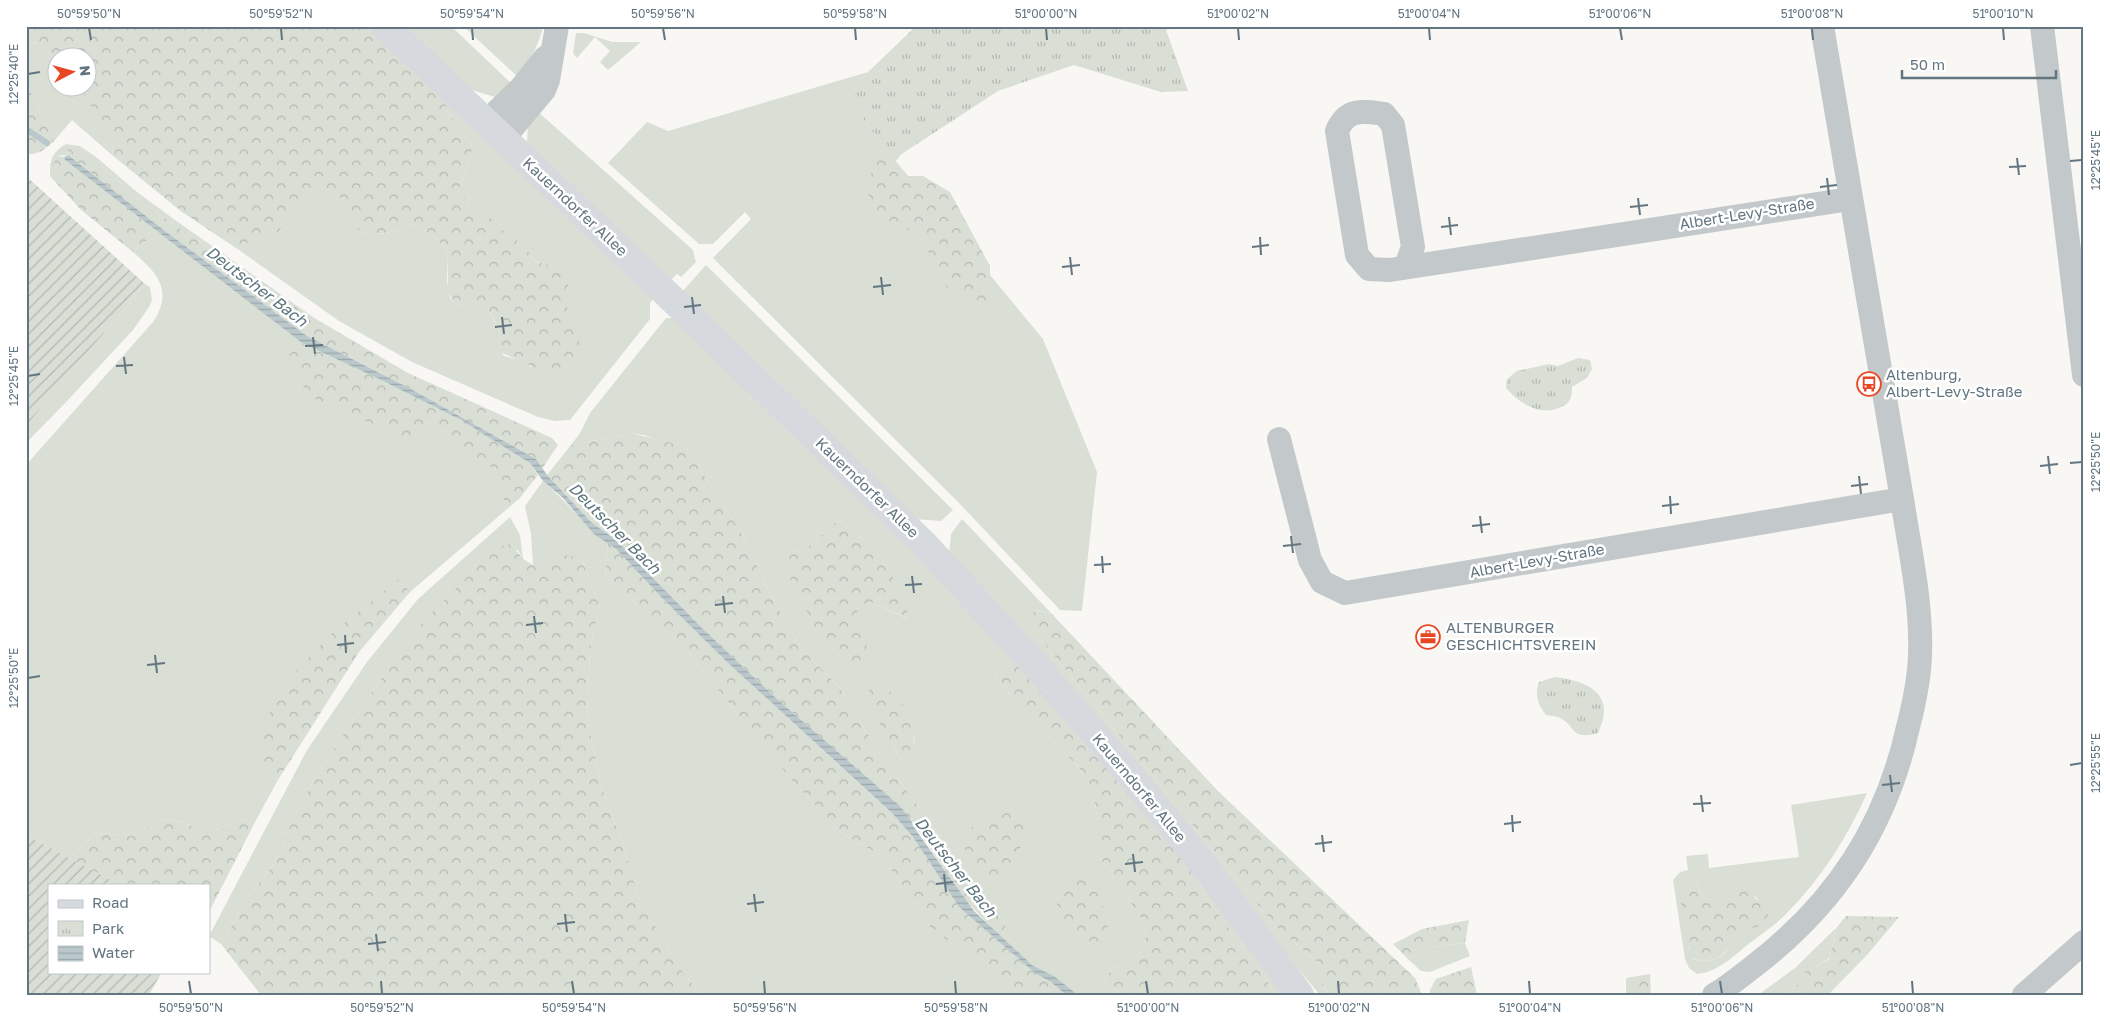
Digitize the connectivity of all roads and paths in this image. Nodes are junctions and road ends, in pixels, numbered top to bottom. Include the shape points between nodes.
1 (385, 26) edge
2 (557, 26) edge
3 (1822, 26) edge
4 (2042, 26) edge
5 (494, 131) junction
6 (1850, 199) junction
7 (1406, 266) junction
8 (2084, 375) edge
9 (1278, 440) dead end
10 (1902, 499) junction
11 (2084, 942) edge
12 (1300, 995) edge
13 (1714, 995) edge
14 (2024, 995) edge

1 - 5 main road, Kauerndorfer Allee
2 - 5 street via 552,53 522,87
3 - 6 street
4 - 8 street
5 - 12 main road, Kauerndorfer Allee via 669,296 925,546 1030,659 1128,773 1203,864
6 - 7 street, Albert-Levy-Straße
6 - 10 street
7 - 7 street, Albert-Levy-Straße via 1413,247 1393,125 1384,114 1354,113 1342,120 1337,131 1357,255 1370,269 1390,270
9 - 10 street, Albert-Levy-Straße via 1310,560 1322,582 1345,593
10 - 13 street via 1918,608 1920,657 1916,695 1896,776 1880,815 1855,861 1838,884 1770,954
11 - 14 street

